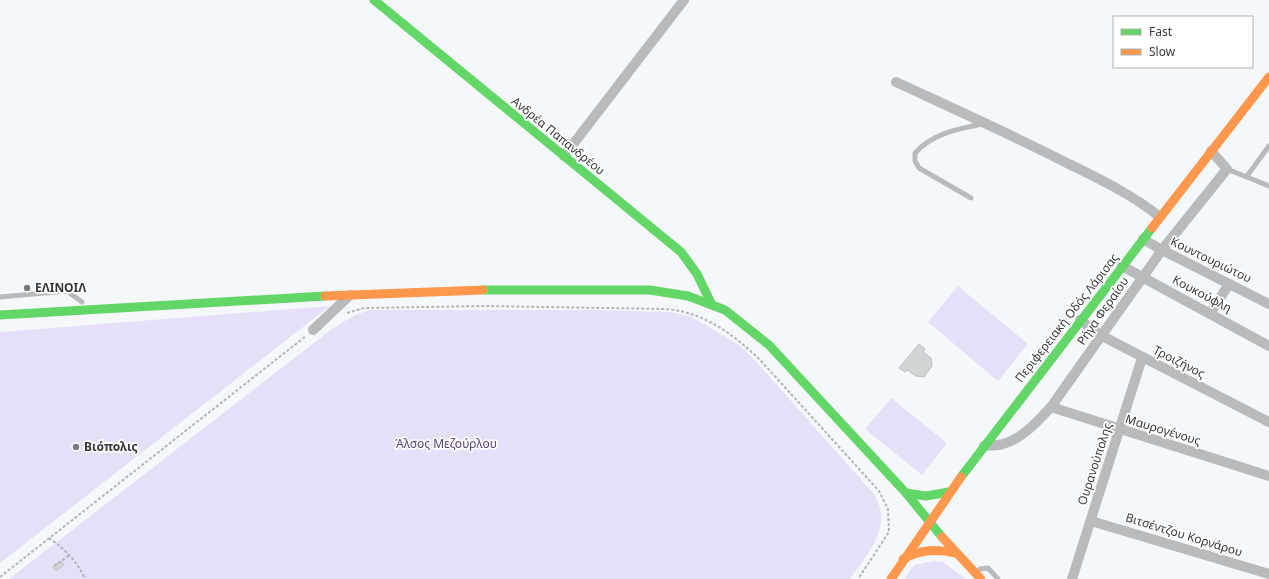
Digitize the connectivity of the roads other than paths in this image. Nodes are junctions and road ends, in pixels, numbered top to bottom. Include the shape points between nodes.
1 (374, 0) edge
2 (684, 0) edge
3 (1269, 77) edge
4 (896, 82) dead end
5 (986, 122) junction
6 (1269, 146) edge
7 (1211, 151) junction
8 (564, 156) junction
9 (1227, 168) junction
10 (1247, 176) junction
11 (1269, 186) edge
12 (971, 198) dead end
13 (1160, 217) junction
14 (1143, 239) junction
15 (1162, 250) junction
16 (1122, 266) junction
17 (1143, 278) junction
18 (1229, 284) junction
19 (350, 295) junction
20 (0, 297) edge
21 (82, 302) dead end
22 (711, 303) junction
23 (1269, 304) edge
24 (1210, 314) junction
25 (0, 315) edge
26 (1080, 320) junction
27 (313, 330) road end
28 (1102, 336) junction
29 (1269, 346) edge
30 (1142, 358) junction
31 (1051, 407) junction
32 (1269, 422) edge
33 (1120, 430) junction
34 (984, 446) junction
35 (1269, 476) edge
36 (949, 492) junction
37 (906, 493) junction
38 (1090, 521) junction
39 (929, 522) junction
40 (956, 553) junction
41 (902, 560) junction
42 (980, 569) dead end
43 (1269, 574) edge
44 (891, 579) edge
45 (981, 579) edge
46 (998, 579) edge
47 (1072, 579) edge

1 - 8 main road, Ανδρέα Παπανδρέου
2 - 8 street
3 - 7 main road, Περιφερειακή Οδός Λάρισας
4 - 5 street
5 - 12 lane via 936,137 915,152 915,161 920,168
5 - 13 street via 1118,188
6 - 10 lane
7 - 9 street
7 - 13 main road, Περιφερειακή Οδός Λάρισας
8 - 22 main road, Ανδρέα Παπανδρέου via 681,252 697,274
9 - 10 lane
9 - 15 street, Ρήγα Φεραίου
10 - 11 lane
13 - 14 main road, Περιφερειακή Οδός Λάρισας
14 - 15 street, Κουντουριώτου
14 - 16 main road, Περιφερειακή Οδός Λάρισας
15 - 17 street, Ρήγα Φεραίου
15 - 18 street, Κουντουριώτου
16 - 17 street, Κουκούφλη
16 - 26 main road, Περιφερειακή Οδός Λάρισας
17 - 24 street, Κουκούφλη
17 - 28 street, Ρήγα Φεραίου
18 - 23 street, Κουντουριώτου
18 - 24 street
19 - 22 main road via 470,290 650,290 680,294
19 - 25 main road
19 - 27 street
20 - 21 lane via 67,291
22 - 37 main road via 725,310 769,345
24 - 29 street, Κουκούφλη
26 - 28 street, Τρoιζήνος
26 - 34 main road, Περιφερειακή Οδός Λάρισας
28 - 30 street, Τρoιζήνος
28 - 31 street, Ρήγα Φεραίου
30 - 32 street, Τρoιζήνος
30 - 33 street, Ουρανούπολης
31 - 33 street, Μαυρογένους
31 - 34 street, Ρήγα Φεραίου via 1018,437 1003,444
33 - 35 street, Μαυρογένους
33 - 38 street, Ουρανούπολης
34 - 36 main road, Περιφερειακή Οδός Λάρισας
36 - 37 main road via 926,496
36 - 39 main road, Περιφερειακή Οδός Λάρισας
37 - 39 main road
38 - 43 street, Βιτσέντζου Κορνάρου
38 - 47 street, Ουρανούπολης
39 - 40 main road
39 - 41 main road, Περιφερειακή Οδός Λάρισας
40 - 41 main road via 927,549
40 - 45 main road
41 - 44 main road, Περιφερειακή Οδός Λάρισας
42 - 46 lane via 988,568

